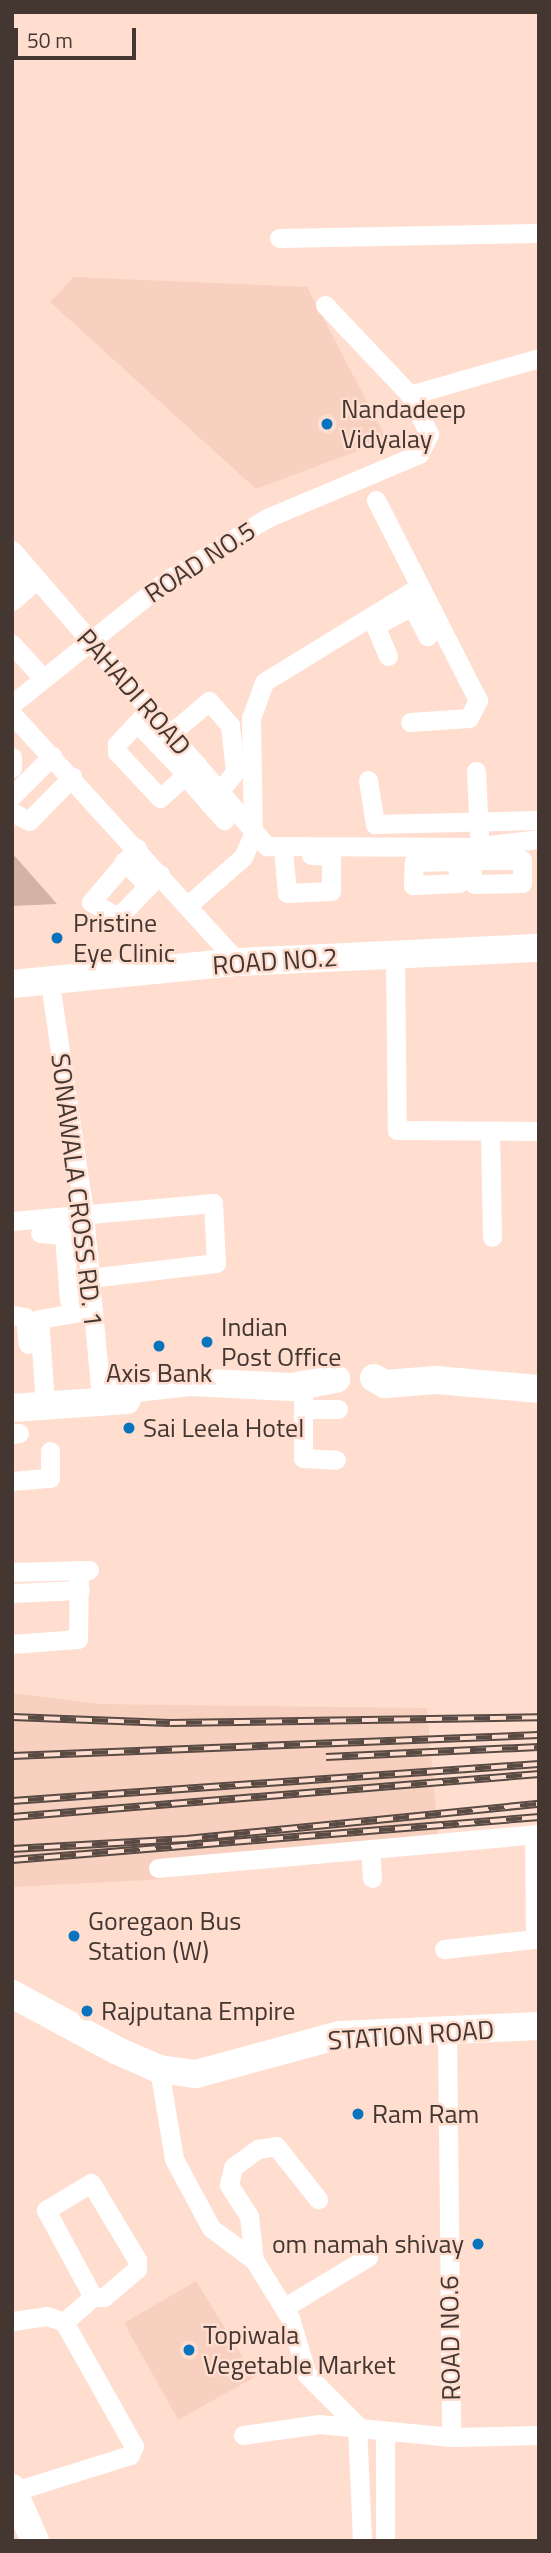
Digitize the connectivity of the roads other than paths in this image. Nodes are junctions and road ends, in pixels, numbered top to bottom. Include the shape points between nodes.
1 (539, 233) edge
2 (279, 238) dead end
3 (325, 305) dead end
4 (539, 358) edge
5 (410, 395) junction
6 (376, 500) dead end
7 (12, 550) edge
8 (12, 571) edge
9 (25, 589) edge
10 (419, 597) junction
11 (427, 636) dead end
12 (88, 640) junction
13 (12, 644) edge
14 (388, 656) dead end
15 (39, 674) junction
16 (12, 691) edge
17 (12, 704) edge
18 (12, 714) edge
19 (143, 716) junction
20 (410, 722) dead end
21 (174, 731) junction
22 (12, 757) edge
23 (47, 761) junction
24 (12, 768) edge
25 (197, 770) junction
26 (476, 771) dead end
27 (368, 780) dead end
28 (67, 782) junction
29 (220, 793) junction
30 (12, 796) edge
31 (12, 812) edge
32 (223, 820) dead end
33 (478, 822) junction
34 (405, 824) junction
35 (537, 830) edge
36 (253, 835) junction
37 (406, 848) junction
38 (474, 851) junction
39 (284, 852) junction
40 (323, 852) junction
41 (131, 854) junction
42 (154, 880) junction
43 (188, 905) junction
44 (539, 948) edge
45 (395, 954) junction
46 (238, 962) junction
47 (50, 983) junction
48 (12, 984) edge
49 (539, 1131) edge
50 (490, 1132) junction
51 (84, 1214) junction
52 (12, 1221) edge
53 (40, 1233) dead end
54 (492, 1237) dead end
55 (90, 1278) junction
56 (69, 1300) junction
57 (45, 1301) dead end
58 (92, 1304) junction
59 (12, 1315) edge
60 (539, 1389) edge
61 (296, 1393) junction
62 (105, 1397) junction
63 (338, 1409) dead end
64 (24, 1417) edge
65 (50, 1451) dead end
66 (336, 1460) dead end
67 (12, 1482) edge
68 (12, 1572) edge
69 (80, 1590) junction
70 (12, 1593) edge
71 (12, 1644) edge
72 (537, 1834) edge
73 (370, 1849) junction
74 (158, 1868) dead end
75 (372, 1878) dead end
76 (444, 1949) dead end
77 (12, 1994) edge
78 (539, 2026) edge
79 (447, 2030) junction
80 (159, 2069) junction
81 (318, 2199) dead end
82 (368, 2257) dead end
83 (254, 2260) junction
84 (93, 2297) junction
85 (285, 2307) junction
86 (12, 2321) edge
87 (64, 2322) junction
88 (357, 2425) junction
89 (385, 2431) junction
90 (243, 2435) dead end
91 (539, 2435) edge
92 (452, 2437) junction
93 (14, 2490) edge
94 (35, 2541) edge
95 (362, 2541) edge
96 (385, 2541) edge

1 - 2 street
3 - 5 street
4 - 5 street
5 - 12 street, ROAD NO.5 via 429,434 425,447 410,458 267,517
6 - 10 street
7 - 9 street, PAHADI ROAD
8 - 9 street
9 - 12 street, PAHADI ROAD
10 - 11 street
10 - 14 street via 375,626
10 - 20 street via 478,709 469,718
10 - 36 street via 264,682 250,726
12 - 15 street, ROAD NO.5
12 - 19 street, PAHADI ROAD
13 - 15 street
15 - 16 street
15 - 17 street, ROAD NO.5
18 - 23 street
19 - 21 street, PAHADI ROAD
19 - 25 street
19 - 25 street via 116,750 157,796 164,798
21 - 25 street, PAHADI ROAD
21 - 29 street via 212,702 231,729 236,769
22 - 24 street
23 - 28 street
23 - 30 street
25 - 29 street, PAHADI ROAD
26 - 33 street
27 - 34 street via 370,822
28 - 31 street via 29,821
28 - 41 street
29 - 32 street
29 - 36 street, PAHADI ROAD
33 - 34 street
33 - 35 street
33 - 38 street
34 - 37 street
35 - 38 street
36 - 39 street
36 - 43 street via 243,857
37 - 38 street via 449,854
37 - 40 street
39 - 40 street
39 - 40 street via 287,894 331,891 331,856
41 - 42 street
41 - 42 street via 91,902 118,917
42 - 43 street
43 - 46 street
44 - 45 street, ROAD NO.2
45 - 46 street, ROAD NO.2
45 - 50 street via 397,1130
46 - 47 street, ROAD NO.2
47 - 48 street, ROAD NO.2
47 - 51 street, SONAWALA CROSS RD. 1
49 - 50 street
50 - 54 street
51 - 52 street
51 - 55 street, SONAWALA CROSS RD. 1
51 - 55 street via 207,1201 215,1206 216,1263
53 - 56 street via 64,1235
55 - 58 street, SONAWALA CROSS RD. 1
56 - 57 street
56 - 58 street
58 - 62 street, SONAWALA CROSS RD. 1
58 - 64 street via 39,1319
59 - 64 street via 26,1320
60 - 61 street via 436,1380 426,1374 336,1379 291,1376
61 - 62 street via 202,1387 190,1382 118,1390
61 - 63 street
61 - 66 street via 303,1458
62 - 64 street
65 - 67 street via 50,1478
68 - 69 street via 84,1570
69 - 70 street
69 - 71 street via 78,1639
72 - 73 street
72 - 76 street via 536,1939
73 - 74 street
73 - 75 street
77 - 80 street, STATION ROAD
78 - 79 street, STATION ROAD
79 - 80 street, STATION ROAD via 340,2035 196,2074
79 - 92 street, ROAD NO.6
80 - 83 street via 174,2159 211,2228
81 - 83 street via 276,2146 258,2149 233,2167 229,2185 249,2216
82 - 85 street
83 - 85 street
84 - 84 street via 44,2218 46,2210 90,2183 137,2260 137,2269 104,2297
84 - 87 street
85 - 88 street via 307,2375
86 - 87 street via 47,2316
87 - 93 street via 134,2446 130,2455
88 - 89 street
88 - 90 street
88 - 95 street
89 - 92 street
89 - 96 street
91 - 92 street
93 - 94 street

